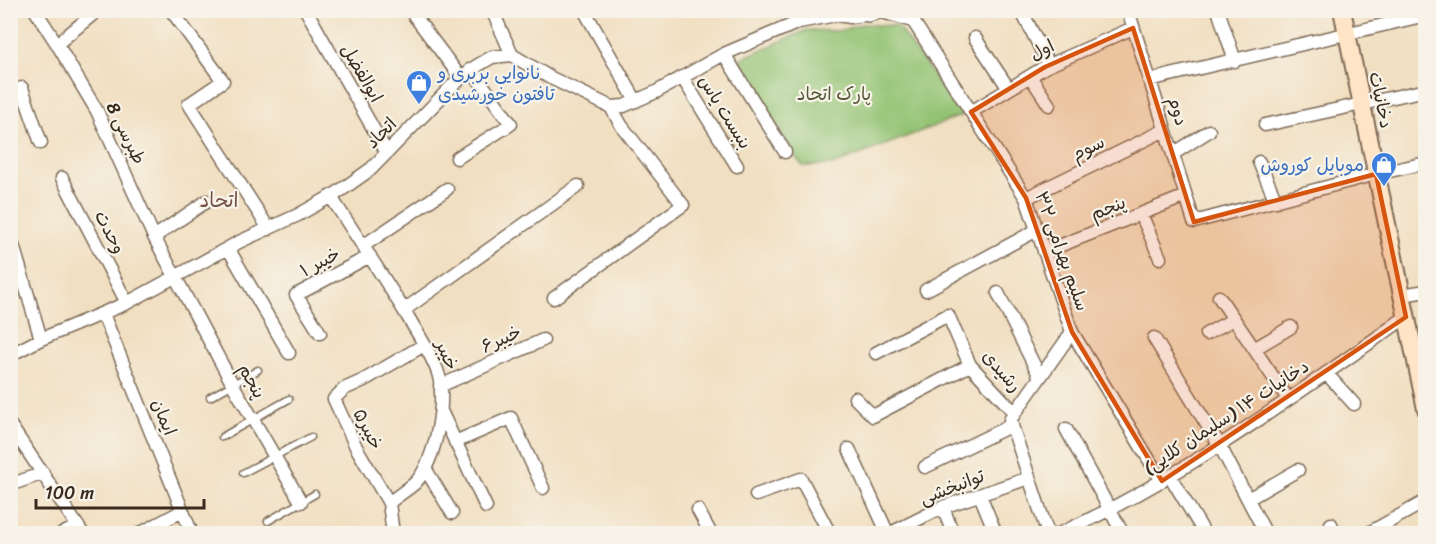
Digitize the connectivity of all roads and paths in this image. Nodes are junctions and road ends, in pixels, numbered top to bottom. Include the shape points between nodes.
1 (35, 10) edge
2 (98, 10) edge
3 (171, 10) edge
4 (306, 10) edge
5 (410, 10) edge
6 (492, 10) edge
7 (584, 10) edge
8 (1021, 10) edge
9 (1128, 10) edge
10 (1218, 10) edge
11 (1342, 10) edge
12 (872, 12) edge
13 (839, 13) edge
14 (1425, 15) edge
15 (909, 16) edge
16 (1133, 28) junction
17 (1347, 34) junction
18 (975, 38) dead end
19 (57, 44) junction
20 (724, 54) junction
21 (512, 56) junction
22 (1235, 61) junction
23 (1049, 65) junction
24 (471, 69) junction
25 (1030, 76) junction
26 (682, 77) junction
27 (461, 78) junction
28 (1149, 80) junction
29 (1009, 89) junction
30 (10, 92) edge
31 (1417, 92) dead end
32 (636, 101) junction
33 (1362, 104) junction
34 (1049, 105) dead end
35 (611, 107) junction
36 (971, 112) junction
37 (1265, 125) dead end
38 (1165, 130) junction
39 (1209, 131) dead end
40 (40, 143) dead end
41 (785, 152) dead end
42 (387, 153) junction
43 (1173, 154) junction
44 (457, 158) dead end
45 (1260, 162) dead end
46 (1425, 163) edge
47 (737, 166) dead end
48 (1376, 174) junction
49 (62, 178) dead end
50 (578, 186) dead end
51 (447, 189) dead end
52 (1186, 196) junction
53 (331, 197) junction
54 (1026, 198) junction
55 (207, 201) dead end
56 (1276, 201) junction
57 (1141, 214) junction
58 (269, 229) junction
59 (1037, 230) junction
60 (10, 235) edge
61 (154, 237) junction
62 (228, 248) junction
63 (366, 251) junction
64 (1044, 252) junction
65 (1160, 258) dead end
66 (14, 262) edge
67 (175, 276) junction
68 (926, 290) dead end
69 (1425, 291) edge
70 (998, 293) dead end
71 (1402, 295) junction
72 (1219, 297) dead end
73 (554, 298) dead end
74 (127, 303) junction
75 (404, 310) junction
76 (103, 314) junction
77 (1406, 317) junction
78 (1234, 320) junction
79 (1291, 327) dead end
80 (1072, 332) junction
81 (320, 333) dead end
82 (1206, 334) dead end
83 (1154, 338) dead end
84 (41, 339) junction
85 (543, 340) dead end
86 (424, 345) junction
87 (1254, 349) junction
88 (289, 353) dead end
89 (876, 353) dead end
90 (10, 355) edge
91 (1420, 358) edge
92 (970, 365) junction
93 (258, 370) dead end
94 (1326, 373) junction
95 (1040, 377) junction
96 (232, 385) junction
97 (440, 386) junction
98 (210, 397) dead end
99 (855, 398) dead end
100 (290, 399) dead end
101 (1287, 399) junction
102 (1354, 404) dead end
103 (1425, 409) edge
104 (441, 411) junction
105 (1013, 419) junction
106 (254, 420) junction
107 (10, 425) edge
108 (1066, 429) dead end
109 (222, 437) dead end
110 (311, 437) dead end
111 (455, 442) junction
112 (1220, 446) junction
113 (849, 449) dead end
114 (275, 457) junction
115 (925, 467) dead end
116 (425, 468) junction
117 (1298, 470) dead end
118 (43, 473) junction
119 (243, 473) dead end
120 (1029, 478) junction
121 (1166, 479) junction
122 (10, 485) edge
123 (543, 488) dead end
124 (315, 494) dead end
125 (756, 495) dead end
126 (980, 495) junction
127 (1248, 499) junction
128 (1425, 501) edge
129 (301, 502) junction
130 (389, 503) junction
131 (486, 507) dead end
132 (943, 507) junction
133 (698, 510) dead end
134 (1109, 510) junction
135 (182, 511) junction
136 (452, 513) dead end
137 (268, 521) dead end
138 (81, 530) edge
139 (62, 534) edge
140 (139, 534) edge
141 (192, 534) edge
142 (393, 534) edge
143 (711, 534) edge
144 (830, 534) edge
145 (889, 534) edge
146 (953, 534) edge
147 (996, 534) edge
148 (1048, 534) edge
149 (1059, 534) edge
150 (1123, 534) edge
151 (1205, 534) edge
152 (1266, 534) edge
153 (1367, 534) edge

1 - 19 street, طبرسی 8
2 - 19 street
3 - 58 street via 223,81 189,104
4 - 42 street, ابوالفضل
5 - 27 street
6 - 21 street
7 - 32 street
8 - 23 street
9 - 16 street, دوم
10 - 22 street
11 - 17 main road, دخانیات
12 - 13 street via 851,17
12 - 15 street, سلیم بهرامی ۳۲
13 - 20 street via 799,22
14 - 17 street
15 - 36 street, سلیم بهرامی ۳۲
16 - 23 street, اول
16 - 28 street, دوم
17 - 22 street
17 - 33 main road, دخانیات
18 - 29 street
19 - 61 street, طبرسی 8 via 97,111
20 - 26 street
20 - 41 street
21 - 24 street, اتحاد via 492,57
21 - 35 street
22 - 28 street
23 - 25 street, اول
24 - 27 street, اتحاد
24 - 44 street via 511,124
25 - 29 street, اول
25 - 34 street
26 - 32 street
26 - 47 street, بنبست یاس
27 - 42 street, اتحاد
28 - 38 street, دوم
29 - 36 street, اول
30 - 40 street via 22,88
31 - 33 street
32 - 35 street
33 - 37 street
33 - 48 main road, دخانیات
35 - 73 street via 683,205
36 - 54 street, سلیم بهرامی ۳۲
38 - 43 street, دوم
38 - 54 street, سوم
39 - 43 street
42 - 53 street, اتحاد
43 - 52 street, دوم
45 - 56 street
46 - 48 street
48 - 56 street
48 - 71 main road, دخانیات
49 - 74 street, وحدت
50 - 75 street
51 - 63 street
52 - 56 street, دوم via 1194,222
52 - 57 street, پنجم
53 - 58 street, اتحاد
53 - 63 street, خیبر
54 - 59 street, سلیم بهرامی ۳۲
55 - 61 street
57 - 64 street, پنجم
57 - 65 street
58 - 62 street, اتحاد
59 - 64 street, سلیم بهرامی ۳۲
59 - 68 street
60 - 66 street
61 - 67 street, طبرسی 8
62 - 67 street, اتحاد
62 - 88 street
63 - 75 street, خیبر
63 - 81 street, خیبر ۱ via 296,295
64 - 80 street, سلیم بهرامی ۳۲
66 - 84 street
67 - 74 street, اتحاد
67 - 96 street, پنجم
69 - 71 street
70 - 95 street
71 - 77 main road, دخانیات
72 - 78 street
74 - 76 street, اتحاد
75 - 86 street, خیبر
76 - 84 street, اتحاد
76 - 135 street, ایمان
77 - 91 main road, دخانیات
77 - 94 street, دخانیات ۱۴ (سلیمان کلایی)
78 - 82 street
78 - 87 street
79 - 87 street
80 - 95 street, سلیم بهرامی ۳۲
80 - 121 street
83 - 112 street
84 - 90 street, اتحاد
85 - 97 street, خیبر۶
86 - 97 street, خیبر
86 - 130 street, خیبر۵ via 344,389 334,399
87 - 101 street
89 - 92 street, رشیدی via 948,315
91 - 103 main road, دخانیات
92 - 99 street via 873,416
92 - 105 street, رشیدی
93 - 96 lane
94 - 101 street, دخانیات ۱۴ (سلیمان کلایی)
94 - 102 street
95 - 105 street, سلیم بهرامی ۳۲
96 - 98 lane
96 - 106 street, پنجم
97 - 104 street, خیبر
100 - 106 lane
101 - 112 street, دخانیات ۱۴ (سلیمان کلایی)
104 - 111 street
104 - 116 street, خیبر
105 - 115 street
105 - 120 street
106 - 109 lane
106 - 114 street, پنجم
107 - 118 street
108 - 134 street
110 - 114 lane
111 - 123 street via 511,418
111 - 131 street
112 - 121 street, دخانیات ۱۴ (سلیمان کلایی)
112 - 127 street
113 - 145 street
114 - 119 lane
114 - 129 street, پنجم
116 - 130 street, خیبر via 416,482
116 - 136 street
117 - 127 street
118 - 122 street
118 - 138 street
120 - 126 street, توانبخشی
120 - 148 street
121 - 134 street, دخانیات ۱۴ (سلیمان کلایی)
121 - 151 street
124 - 129 lane
125 - 144 street via 801,479
126 - 132 street, توانبخشی
126 - 147 street
127 - 152 street
128 - 153 street
129 - 137 lane
130 - 142 street
132 - 145 street, توانبخشی
132 - 146 street
133 - 143 street
134 - 149 street, دخانیات ۱۴ (سلیمان کلایی)
134 - 150 street
135 - 140 street
135 - 141 street, ایمان
138 - 139 street

